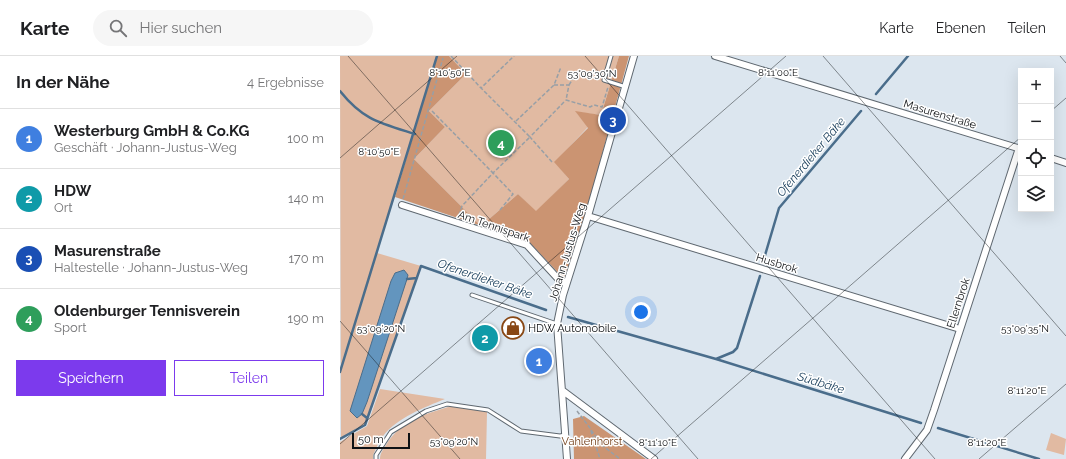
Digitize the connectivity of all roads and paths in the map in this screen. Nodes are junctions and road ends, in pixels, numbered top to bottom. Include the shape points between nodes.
1 (451, 56) edge
2 (514, 56) edge
3 (611, 56) edge
4 (634, 56) edge
5 (715, 56) edge
6 (443, 58) dead end
7 (561, 67) dead end
8 (577, 72) dead end
9 (604, 80) junction
10 (554, 85) junction
11 (569, 85) junction
12 (626, 86) junction
13 (481, 88) junction
14 (566, 100) junction
15 (432, 111) dead end
16 (515, 122) junction
17 (530, 137) junction
18 (1018, 147) edge
19 (1018, 154) edge
20 (1054, 159) edge
21 (552, 162) dead end
22 (1066, 163) edge
23 (493, 173) junction
24 (402, 205) joint
25 (500, 210) dead end
26 (588, 216) junction
27 (456, 224) junction
28 (567, 282) junction
29 (472, 295) dead end
30 (557, 324) junction
31 (960, 329) junction
32 (562, 391) junction
33 (576, 410) dead end
34 (590, 428) junction
35 (565, 436) junction
36 (376, 459) edge
37 (567, 459) edge
38 (600, 459) edge
39 (620, 459) edge
40 (654, 459) edge
41 (905, 459) edge

1 - 13 path
2 - 13 path
3 - 9 lane
4 - 12 street, Johann-Justus-Weg
5 - 18 street, Masurenstraße
6 - 24 path
7 - 10 path
8 - 11 path
9 - 12 lane
9 - 14 path via 608,87 602,107 594,104 590,107
10 - 11 path
10 - 16 path
11 - 14 path
12 - 26 street, Johann-Justus-Weg
13 - 16 path
14 - 17 path
15 - 23 path
16 - 17 path
17 - 21 path
17 - 23 path
19 - 31 street, Ellernbrok
20 - 22 street
23 - 25 path via 513,194
23 - 27 path via 462,206
24 - 27 street, Am Tennispark
26 - 28 street, Johann-Justus-Weg
26 - 31 street, Husbrok
27 - 28 street, Am Tennispark via 527,245 561,282
28 - 30 street, Johann-Justus-Weg
29 - 30 lane
30 - 32 street, Johann-Justus-Weg
31 - 41 street, Ellernbrok via 927,430
32 - 35 street, Johann-Justus-Weg
32 - 40 street
33 - 34 path
34 - 38 path
34 - 39 path via 603,446
35 - 36 lane via 521,431 488,410 447,404 426,410 391,432
35 - 37 street, Johann-Justus-Weg

